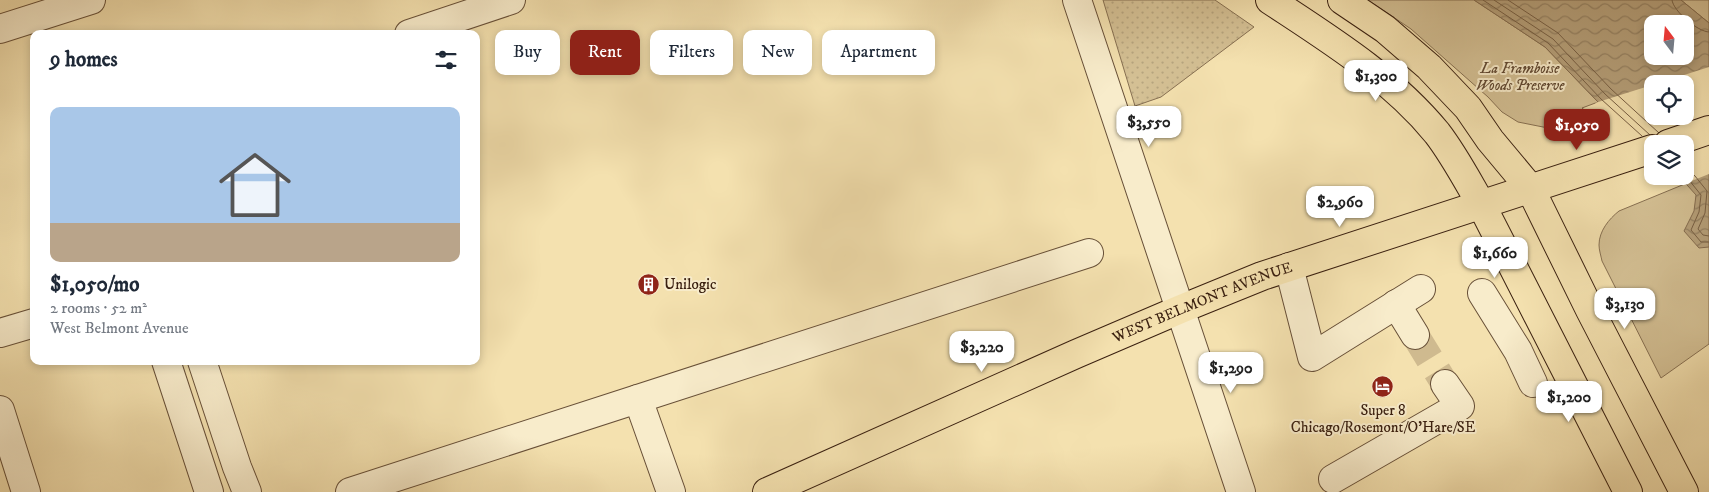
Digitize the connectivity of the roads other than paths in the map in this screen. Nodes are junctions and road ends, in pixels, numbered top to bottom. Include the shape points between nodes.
1 (90, 0) edge
2 (511, 0) edge
3 (1077, 0) edge
4 (1270, 0) edge
5 (1342, 0) edge
6 (0, 29) edge
7 (421, 30) edge
8 (1709, 130) edge
9 (1694, 135) edge
10 (1644, 152) edge
11 (1530, 188) junction
12 (1481, 204) junction
13 (1089, 253) dead end
14 (1290, 267) junction
15 (1421, 288) dead end
16 (1482, 293) dead end
17 (1396, 304) junction
18 (1181, 309) junction
19 (30, 324) edge
20 (0, 333) edge
21 (1415, 335) tunnel mouth
22 (1547, 335) junction
23 (1518, 351) junction
24 (167, 365) edge
25 (203, 365) edge
26 (1533, 383) dead end
27 (1445, 384) tunnel mouth
28 (638, 399) junction
29 (0, 410) edge
30 (1333, 479) dead end
31 (26, 492) edge
32 (209, 492) edge
33 (248, 492) edge
34 (350, 492) edge
35 (672, 492) edge
36 (767, 492) edge
37 (1241, 492) edge
38 (1628, 492) edge
39 (1684, 492) edge

1 - 6 street
2 - 7 street
3 - 18 street
4 - 12 main road via 1361,61 1402,96 1436,133
5 - 11 main road via 1385,29 1429,67 1468,108
8 - 9 main road
10 - 11 main road, WEST BELMONT AVENUE
11 - 12 main road, WEST BELMONT AVENUE
11 - 39 main road
12 - 14 main road, WEST BELMONT AVENUE
12 - 22 main road
13 - 28 street
14 - 17 street via 1312,357
14 - 18 main road, WEST BELMONT AVENUE
15 - 17 street
16 - 23 street
17 - 21 street
18 - 36 main road, WEST BELMONT AVENUE
18 - 37 street
19 - 20 street
22 - 23 street
22 - 38 main road
23 - 26 street
24 - 32 street
25 - 33 street
27 - 30 street via 1460,406
28 - 34 street
28 - 35 street
29 - 31 street

